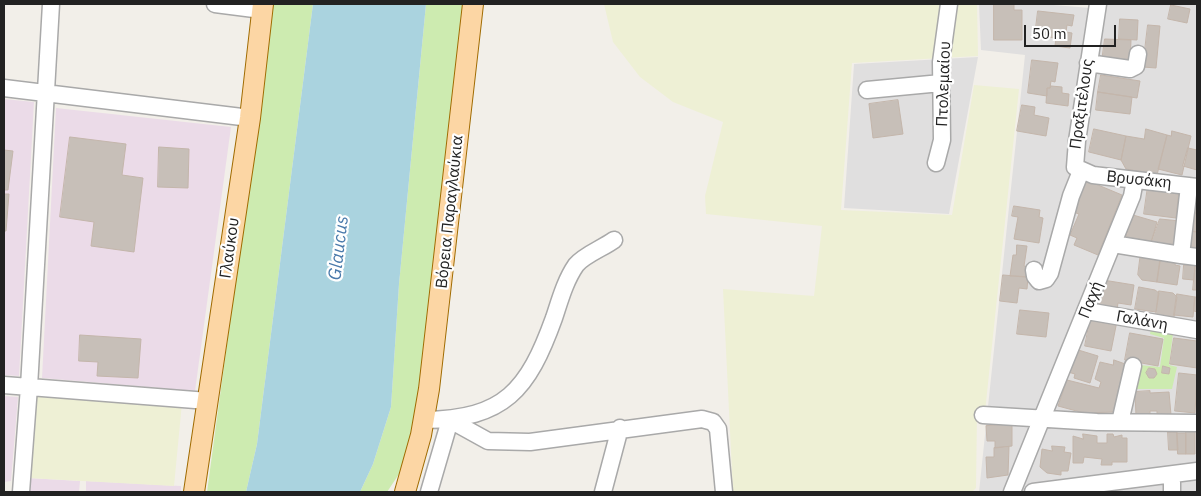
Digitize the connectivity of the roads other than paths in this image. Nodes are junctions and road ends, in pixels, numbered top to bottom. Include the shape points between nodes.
1 (51, 4) edge
2 (215, 4) edge
3 (473, 4) edge
4 (949, 4) edge
5 (1098, 4) edge
6 (262, 7) edge
7 (1138, 54) dead end
8 (1088, 63) junction
9 (941, 83) junction
10 (4, 88) edge
11 (867, 90) dead end
12 (45, 93) junction
13 (250, 118) junction
14 (936, 163) dead end
15 (1081, 171) junction
16 (1135, 180) junction
17 (1193, 186) edge
18 (614, 240) dead end
19 (1113, 244) junction
20 (1189, 256) edge
21 (1034, 270) dead end
22 (1087, 311) junction
23 (1197, 330) edge
24 (1132, 366) dead end
25 (4, 386) edge
26 (30, 387) junction
27 (208, 401) junction
28 (983, 415) dead end
29 (1043, 418) junction
30 (424, 420) junction
31 (450, 420) junction
32 (1120, 422) junction
33 (1197, 422) edge
34 (620, 428) junction
35 (1197, 471) edge
36 (1172, 475) junction
37 (21, 492) edge
38 (194, 492) edge
39 (405, 492) edge
40 (429, 492) edge
41 (603, 492) edge
42 (724, 492) edge
43 (1012, 492) edge
44 (1033, 492) edge
45 (1172, 492) edge

1 - 12 street
2 - 6 street
3 - 30 main road, Βόρεια Παραγλαύκια
4 - 9 street, Πτολεμαίου
5 - 8 street, Πραξιτέλους
6 - 13 main road, Γλαύκου
7 - 8 street via 1136,66 1130,68
8 - 15 street, Πραξιτέλους via 1074,163
9 - 11 street
9 - 14 street, Πτολεμαίου via 942,132
10 - 12 street
12 - 13 street
12 - 26 street
13 - 27 main road, Γλαύκου
15 - 16 street, Βρυσάκη
15 - 21 street via 1050,273 1039,281
16 - 17 street, Βρυσάκη
16 - 19 street, Παχή
17 - 20 street
18 - 31 street via 578,263 572,271 540,356 525,381 496,406
19 - 20 street
19 - 22 street, Παχή
22 - 23 street, Γαλάνη
22 - 29 street, Παχή
24 - 32 street
25 - 26 street
26 - 27 street
26 - 37 street
27 - 38 main road, Γλαύκου
28 - 29 street
29 - 32 street
29 - 43 street, Παχή
30 - 31 street
30 - 39 main road, Βόρεια Παραγλαύκια
31 - 34 street via 488,441 530,442
31 - 40 street
32 - 33 street
34 - 41 street
34 - 42 street via 702,419 713,422 718,429
35 - 36 street
36 - 44 street
36 - 45 street

